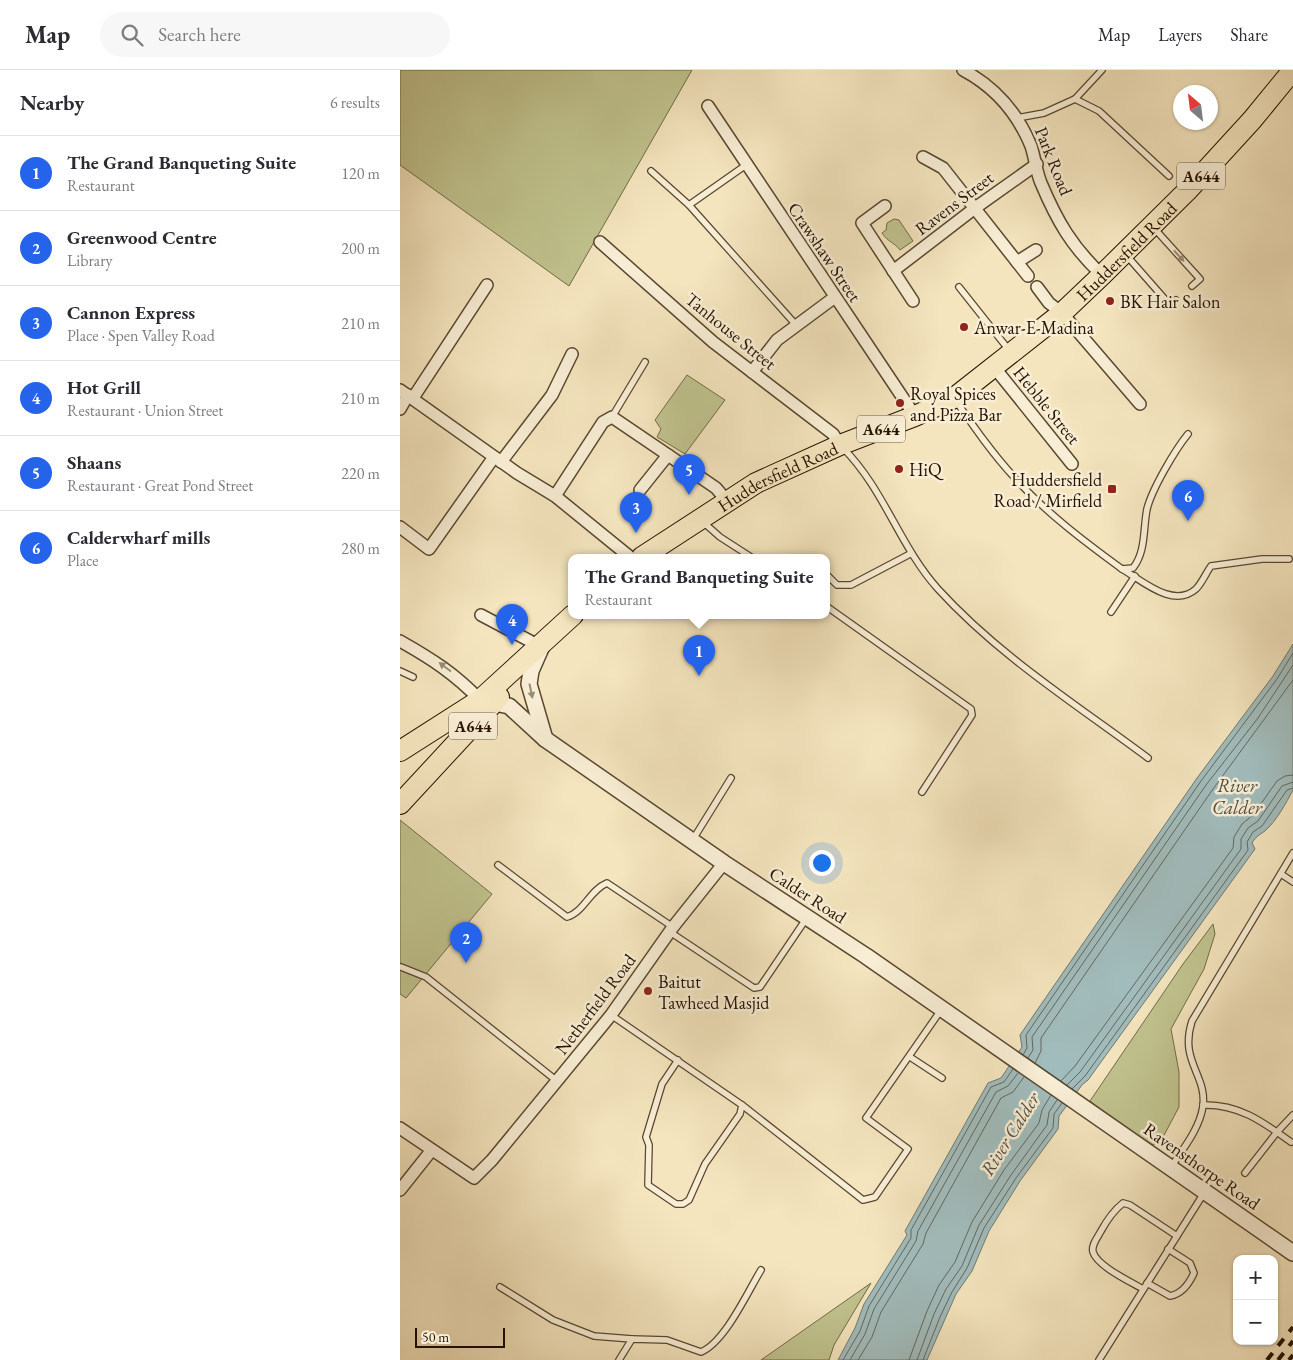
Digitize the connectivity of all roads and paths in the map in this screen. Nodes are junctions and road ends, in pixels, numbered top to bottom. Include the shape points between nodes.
1 (963, 70) edge
2 (1102, 70) edge
3 (1293, 70) edge
4 (1075, 99) junction
5 (708, 106) dead end
6 (1017, 118) junction
7 (922, 157) dead end
8 (746, 164) junction
9 (1037, 164) junction
10 (651, 171) dead end
11 (1170, 176) dead end
12 (689, 205) junction
13 (884, 206) dead end
14 (975, 208) junction
15 (1152, 226) junction
16 (600, 242) dead end
17 (1036, 250) dead end
18 (1124, 253) junction
19 (1016, 262) junction
20 (893, 271) junction
21 (1102, 275) junction
22 (1028, 276) dead end
23 (487, 285) dead end
24 (1192, 286) dead end
25 (959, 287) dead end
26 (1037, 287) dead end
27 (835, 297) junction
28 (1176, 300) dead end
29 (913, 301) dead end
30 (1062, 313) junction
31 (797, 326) junction
32 (1012, 353) junction
33 (572, 354) dead end
34 (645, 362) dead end
35 (994, 367) junction
36 (752, 372) junction
37 (407, 394) edge
38 (954, 398) junction
39 (1140, 404) dead end
40 (400, 409) edge
41 (914, 416) junction
42 (612, 417) junction
43 (1188, 434) dead end
44 (840, 445) junction
45 (668, 455) junction
46 (498, 460) junction
47 (1072, 464) dead end
48 (640, 490) dead end
49 (555, 496) junction
50 (727, 501) junction
51 (700, 519) junction
52 (400, 527) edge
53 (626, 554) edge
54 (647, 554) edge
55 (746, 554) edge
56 (910, 554) junction
57 (1289, 559) dead end
58 (1122, 569) junction
59 (1135, 576) junction
60 (830, 578) edge
61 (830, 609) edge
62 (1111, 612) dead end
63 (481, 615) dead end
64 (569, 619) edge
65 (400, 641) edge
66 (540, 647) junction
67 (400, 671) edge
68 (413, 677) dead end
69 (487, 702) junction
70 (545, 739) junction
71 (403, 749) edge
72 (1148, 758) dead end
73 (433, 769) junction
74 (731, 778) dead end
75 (922, 792) dead end
76 (401, 797) edge
77 (692, 841) junction
78 (1293, 853) edge
79 (724, 863) junction
80 (498, 865) dead end
81 (1281, 874) junction
82 (1293, 882) edge
83 (807, 917) junction
84 (672, 930) junction
85 (401, 967) edge
86 (942, 1008) junction
87 (611, 1015) junction
88 (910, 1057) junction
89 (678, 1060) junction
90 (942, 1078) dead end
91 (557, 1081) junction
92 (742, 1104) junction
93 (1203, 1105) junction
94 (1293, 1115) edge
95 (400, 1128) edge
96 (1114, 1128) joint
97 (1277, 1132) junction
98 (1290, 1142) dead end
99 (431, 1152) junction
100 (1171, 1167) junction
101 (1245, 1174) dead end
102 (400, 1190) edge
103 (1205, 1191) junction
104 (1177, 1236) junction
105 (1168, 1249) junction
106 (1292, 1251) edge
107 (761, 1270) dead end
108 (1145, 1286) junction
109 (500, 1287) dead end
110 (632, 1339) junction
111 (619, 1360) edge
112 (1099, 1360) edge

1 - 6 street, Park Road via 982,80
2 - 4 lane
3 - 15 highway, Huddersfield Road / A644 via 1245,127
4 - 6 lane via 1044,113
4 - 11 lane via 1099,111
5 - 8 street, Crawshaw Street
6 - 9 street, Park Road
7 - 14 street via 943,168
8 - 12 lane
8 - 27 street, Crawshaw Street
9 - 14 street, Ravens Street
9 - 21 street, Park Road via 1040,181 1070,241
10 - 12 lane
12 - 31 lane
13 - 20 street via 862,223
14 - 19 street
14 - 20 street, Ravens Street
15 - 18 highway, Huddersfield Road / A644
15 -> 24 lane via 1200,279
16 - 36 street, Tanhouse Street via 713,342
17 - 19 street
18 - 21 highway, Huddersfield Road / A644
18 - 28 lane via 1170,305
19 - 22 street
20 - 29 street
21 - 30 highway, Huddersfield Road / A644
23 - 37 street
25 - 32 lane
26 - 30 street
27 - 31 street
27 - 41 street, Crawshaw Street
30 - 32 highway, Huddersfield Road / A644
30 - 39 street
31 - 36 street via 778,340
32 - 35 highway, Huddersfield Road / A644
33 - 46 street via 552,395
34 - 42 lane
35 - 38 highway, Huddersfield Road / A644
35 - 47 street, Hebble Street
36 - 44 street, Tanhouse Street via 833,434
37 - 40 street
37 - 46 street
38 - 41 highway, Huddersfield Road / A644
38 - 58 lane via 1014,478
41 - 44 highway, Huddersfield Road / A644
42 - 45 street
42 - 49 street via 603,422
43 - 58 lane via 1175,450 1147,507 1139,560 1133,568
44 - 50 highway, Huddersfield Road / A644 via 756,483
44 - 56 lane via 852,457 890,514
45 - 48 street
45 - 50 street via 716,488
46 - 49 street
46 - 52 street via 429,549
49 - 53 street
50 - 51 highway, Huddersfield Road / A644
51 - 54 highway, Huddersfield Road / A644
51 - 55 lane via 714,533
56 - 60 lane via 852,585 836,584
56 - 72 lane via 938,589 998,647
57 - 59 lane via 1211,566 1197,588 1184,596 1172,597
58 - 59 lane
59 - 62 lane
61 - 75 lane via 971,709 972,714
63 - 66 street
64 - 66 highway, A644
69 -> 65 street via 440,664
66 - 69 highway, A644
66 -> 70 street via 529,684
67 - 68 lane
69 - 70 street, Calder Road via 509,706
69 - 71 highway, A644
69 - 73 highway, A644
70 - 77 street, Calder Road
71 - 73 highway, A644 via 420,752
73 - 76 highway, A644
74 - 77 lane
77 - 79 street, Calder Road
78 - 81 lane
79 - 83 street, Calder Road
79 - 84 street, Netherfield Road
80 - 84 lane via 567,917 574,915 599,886 607,883
81 - 82 lane
81 - 93 lane via 1192,1020 1187,1043
83 - 84 lane via 760,987 754,988
83 - 86 street, Calder Road
84 - 87 street, Netherfield Road
85 - 91 lane via 426,978
86 - 88 lane
86 - 96 street, Calder Road
87 - 89 lane
87 - 91 street, Netherfield Road
88 - 90 lane
88 - 92 lane via 866,1118 908,1149 871,1199 863,1200
89 - 92 lane
89 - 92 lane via 662,1084 646,1136 649,1145 648,1185 652,1190 676,1204 689,1200 705,1164 740,1114
91 - 99 street, Netherfield Road via 474,1178
93 - 97 lane via 1218,1104 1245,1111
93 - 100 lane via 1199,1123
94 - 97 lane
95 - 99 street
96 - 100 street, Ravensthorpe Road
97 - 98 lane
97 - 101 lane
99 - 102 street
100 - 103 street, Ravensthorpe Road
103 - 104 lane
103 - 106 street, Ravensthorpe Road
104 - 105 lane
104 - 108 lane via 1123,1203 1106,1221 1094,1243 1092,1251 1096,1258
105 - 108 lane
105 - 108 lane via 1190,1263 1194,1273 1192,1278 1184,1290 1170,1296
107 - 110 lane via 722,1335 710,1348 701,1352 667,1340
108 - 112 lane
109 - 110 lane via 553,1320 594,1336
110 - 111 lane

